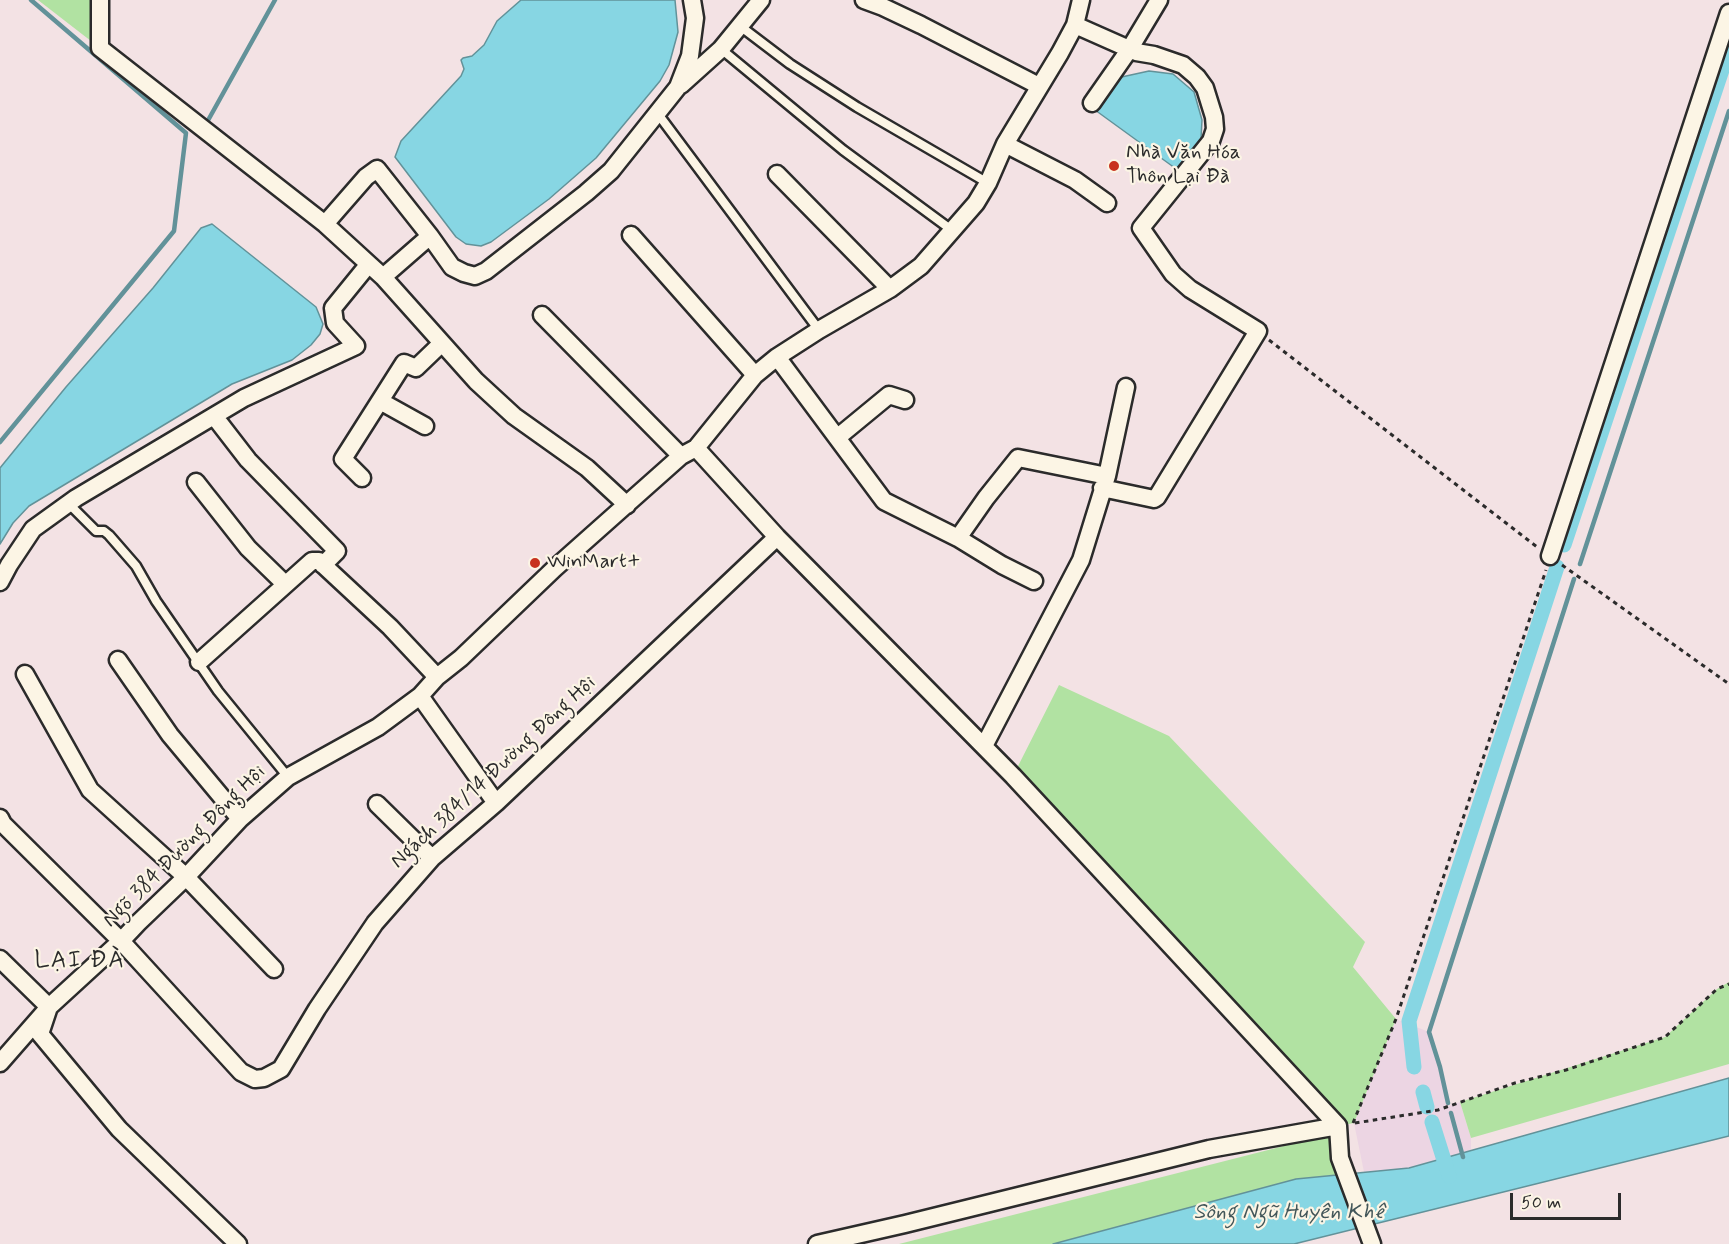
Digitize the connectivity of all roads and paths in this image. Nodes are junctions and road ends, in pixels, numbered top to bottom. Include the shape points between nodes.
1 (100, 0) edge
2 (692, 0) edge
3 (761, 0) edge
4 (864, 0) edge
5 (1079, 0) edge
6 (1159, 0) edge
7 (1729, 13) edge
8 (1075, 25) junction
9 (740, 26) junction
10 (721, 49) junction
11 (1129, 50) junction
12 (1039, 86) junction
13 (678, 87) junction
14 (1092, 103) dead end
15 (658, 114) junction
16 (1005, 144) junction
17 (777, 174) dead end
18 (988, 183) junction
19 (1107, 203) dead end
20 (325, 224) junction
21 (953, 231) junction
22 (631, 235) dead end
23 (430, 236) junction
24 (368, 265) junction
25 (383, 277) junction
26 (890, 289) junction
27 (542, 315) dead end
28 (819, 330) junction
29 (1258, 331) junction
30 (442, 343) junction
31 (777, 357) junction
32 (755, 375) junction
33 (1126, 387) dead end
34 (380, 400) junction
35 (905, 400) dead end
36 (214, 416) junction
37 (425, 426) dead end
38 (838, 437) junction
39 (696, 448) junction
40 (681, 456) junction
41 (362, 478) dead end
42 (1105, 482) junction
43 (196, 483) dead end
44 (68, 503) junction
45 (627, 505) junction
46 (777, 537) junction
47 (958, 538) junction
48 (1550, 556) junction
49 (323, 566) junction
50 (1034, 581) dead end
51 (0, 582) edge
52 (285, 584) junction
53 (118, 660) dead end
54 (199, 662) junction
55 (26, 674) dead end
56 (437, 676) junction
57 (1729, 684) edge
58 (420, 696) junction
59 (984, 746) junction
60 (288, 777) junction
61 (496, 803) junction
62 (377, 804) dead end
63 (0, 818) edge
64 (240, 819) junction
65 (432, 858) junction
66 (186, 877) junction
67 (121, 941) junction
68 (0, 959) edge
69 (274, 969) dead end
70 (1729, 984) edge
71 (49, 1007) junction
72 (0, 1064) edge
73 (1346, 1124) junction
74 (237, 1244) edge
75 (817, 1244) edge
76 (1372, 1244) edge

1 - 20 street via 100,48
2 - 13 street via 695,18 690,56
3 - 9 street
4 - 12 street
5 - 8 street, Ngõ 384 Đường Đông Hội
6 - 11 street
7 - 48 street
8 - 11 street
8 - 12 street, Ngõ 384 Đường Đông Hội
9 - 10 street
9 - 18 lane via 857,107
10 - 13 street
10 - 21 lane via 843,150
11 - 14 street
11 - 29 street via 1183,65 1197,77 1205,88 1215,129 1205,150 1142,228 1173,274
12 - 16 street, Ngõ 384 Đường Đông Hội
13 - 15 street
15 - 23 street via 611,171 486,271 475,276 452,267
15 - 28 lane
16 - 18 street, Ngõ 384 Đường Đông Hội
16 - 19 street via 1075,180
17 - 26 street
18 - 21 street, Ngõ 384 Đường Đông Hội
20 - 23 street via 377,169
20 - 24 street
21 - 26 street, Ngõ 384 Đường Đông Hội via 921,266
22 - 32 street
23 - 25 street
24 - 25 street
24 - 36 street via 333,308 335,323 356,346
25 - 30 street
26 - 28 street, Ngõ 384 Đường Đông Hội
27 - 40 street
28 - 31 street, Ngõ 384 Đường Đông Hội
29 - 42 street via 1157,497
29 - 48 path
30 - 34 street via 416,368 404,363
30 - 45 street via 514,416 587,468
31 - 32 street, Ngõ 384 Đường Đông Hội
31 - 38 street
32 - 39 street, Ngõ 384 Đường Đông Hội
33 - 42 street
34 - 37 street
34 - 41 street via 343,459
35 - 38 street via 889,395
36 - 44 street
36 - 49 street via 248,460 337,551
38 - 47 street via 884,501
39 - 40 street, Ngõ 384 Đường Đông Hội
39 - 46 street
40 - 45 street, Ngõ 384 Đường Đông Hội
42 - 47 street via 1018,458
42 - 59 street via 1081,560
43 - 52 street via 248,548
44 - 51 street via 33,529
44 - 54 lane via 96,531 109,535 136,566
45 - 56 street, Ngõ 384 Đường Đông Hội
46 - 59 street
46 - 61 street, Ngách 384/14 Đường Đông Hội
47 - 50 street
48 - 57 path
48 - 73 path via 1396,1019
49 - 52 street via 312,561
49 - 56 street
52 - 54 street
53 - 64 street via 170,735
54 - 60 lane
55 - 66 street via 90,790
56 - 58 street, Ngõ 384 Đường Đông Hội
58 - 60 street, Ngõ 384 Đường Đông Hội via 378,727
58 - 61 street
59 - 73 street
60 - 64 street, Ngõ 384 Đường Đông Hội
61 - 65 street, Ngách 384/14 Đường Đông Hội
62 - 65 street
63 - 67 street, Ngách 384/14 Đường Đông Hội
64 - 66 street, Ngõ 384 Đường Đông Hội
65 - 67 street, Ngách 384/14 Đường Đông Hội via 375,923 316,1009 281,1069 264,1078 255,1079 241,1072
66 - 67 street, Ngõ 384 Đường Đông Hội
66 - 69 street
67 - 71 street, Ngõ 384 Đường Đông Hội
68 - 71 street
70 - 73 path via 1717,989 1665,1037 1438,1110
71 - 72 street, Ngõ 384 Đường Đông Hội
71 - 74 street via 40,1034 118,1129
73 - 75 street via 1209,1149
73 - 76 street via 1340,1158

